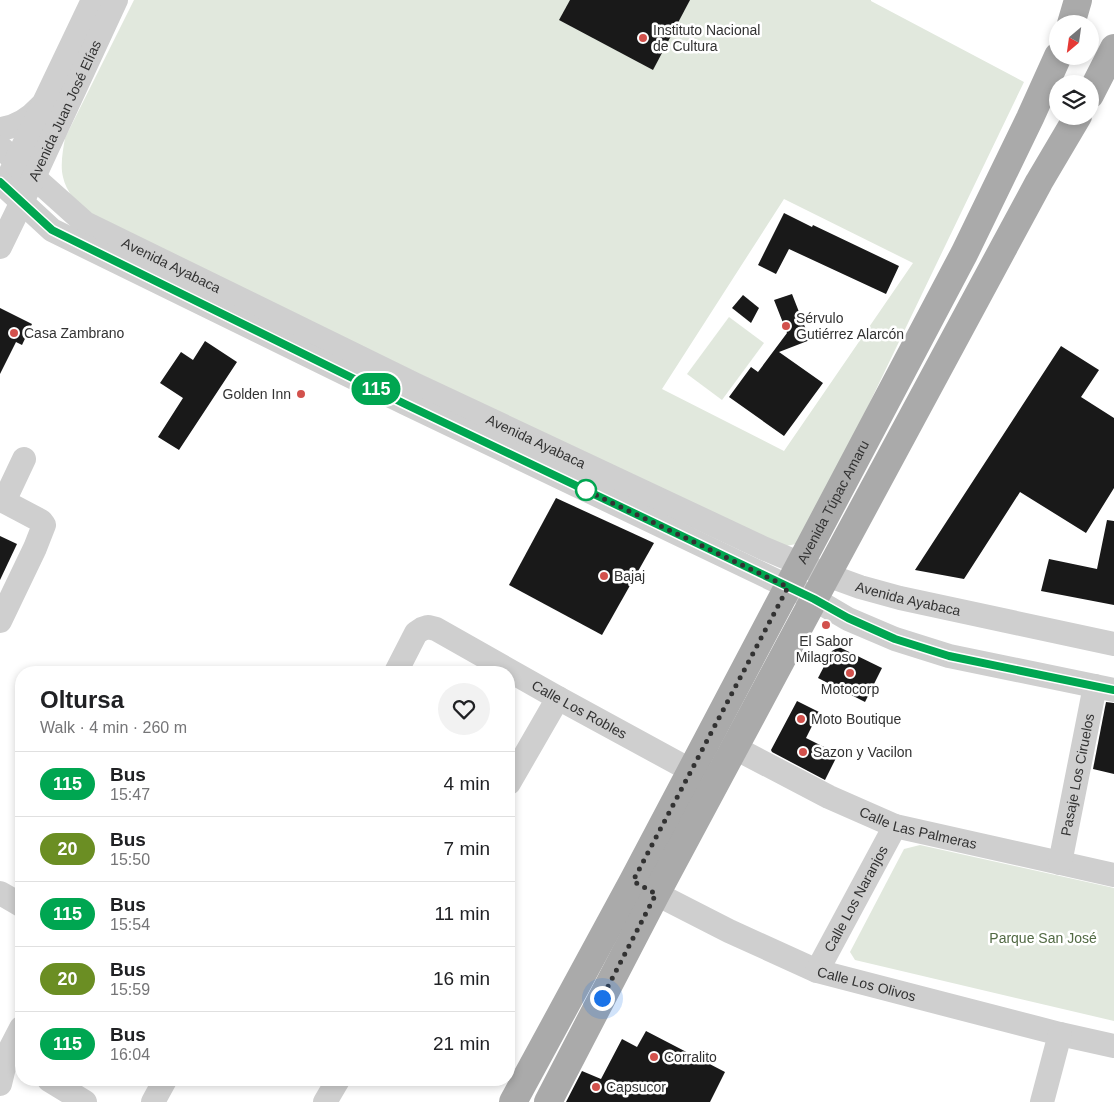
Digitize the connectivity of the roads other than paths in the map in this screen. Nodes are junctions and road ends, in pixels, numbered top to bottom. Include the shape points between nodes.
1 (93, 0) edge
2 (116, 0) edge
3 (1078, 0) edge
4 (1073, 15) edge
5 (1114, 48) edge
6 (1054, 65) edge
7 (1099, 77) edge
8 (44, 104) junction
9 (1073, 125) edge
10 (0, 129) edge
11 (56, 130) junction
12 (8, 154) edge
13 (34, 177) junction
14 (7, 192) edge
15 (85, 223) junction
16 (52, 230) junction
17 (0, 247) edge
18 (0, 252) edge
19 (964, 254) junction
20 (992, 268) junction
21 (24, 459) dead end
22 (794, 575) junction
23 (827, 575) junction
24 (814, 599) junction
25 (0, 621) edge
26 (1114, 644) edge
27 (399, 666) edge
28 (501, 666) edge
29 (515, 674) edge
30 (1104, 688) edge
31 (558, 698) junction
32 (735, 748) junction
33 (692, 771) junction
34 (515, 773) edge
35 (895, 826) junction
36 (1060, 862) junction
37 (1114, 875) edge
38 (644, 888) junction
39 (0, 893) edge
40 (15, 902) edge
41 (818, 970) junction
42 (1060, 1034) junction
43 (15, 1042) edge
44 (1114, 1046) edge
45 (9, 1056) edge
46 (0, 1084) edge
47 (59, 1086) edge
48 (161, 1086) edge
49 (335, 1086) edge
50 (85, 1102) edge
51 (152, 1102) edge
52 (326, 1102) edge
53 (513, 1102) edge
54 (548, 1102) edge
55 (1042, 1102) edge

1 - 8 street, Avenida Juan José Elías
2 - 11 street, Avenida Juan José Elías
3 - 4 main road
5 - 7 main road
6 - 19 main road, Avenida Túpac Amaru
8 - 10 street via 19,124
8 - 12 street, Avenida Juan José Elías
9 - 20 main road, Avenida Túpac Amaru
11 - 13 street, Avenida Juan José Elías
11 - 15 street via 51,153 55,183
12 - 13 street, Avenida Ayabaca
12 - 14 street, Avenida Juan José Elías
13 - 14 street, Avenida Juan José Elías
13 - 15 street, Avenida Ayabaca
14 - 16 street, Avenida Ayabaca
14 - 17 street, Avenida Juan José Elías
15 - 22 street, Avenida Ayabaca via 414,384 754,544
16 - 18 street via 14,238
16 - 22 street, Avenida Ayabaca via 405,404
19 - 20 main road
19 - 22 main road, Avenida Túpac Amaru
20 - 23 main road, Avenida Túpac Amaru
21 - 25 street via 8,493 7,503 44,525
22 - 23 street, Avenida Ayabaca
22 - 24 street, Avenida Ayabaca
22 - 33 main road, Avenida Túpac Amaru
23 - 24 main road, Avenida Túpac Amaru
23 - 26 street, Avenida Ayabaca via 900,598
24 - 30 street, Avenida Ayabaca via 895,639 949,656
24 - 32 main road, Avenida Túpac Amaru
27 - 28 street, Calle Los Robles via 416,633 428,627
29 - 31 street, Calle Los Robles
30 - 36 street, Pasaje Los Ciruelos
31 - 33 street, Calle Los Robles
31 - 34 street
32 - 35 street, Calle Las Palmeras via 828,797
32 - 38 main road, Avenida Túpac Amaru
33 - 38 main road, Avenida Túpac Amaru
35 - 36 street, Calle Las Palmeras
35 - 41 street, Calle Los Naranjos
36 - 37 street, Calle Las Palmeras
38 - 41 street, Calle Los Olivos via 729,931
38 - 53 main road, Avenida Túpac Amaru
38 - 54 main road, Avenida Túpac Amaru
39 - 40 street
41 - 42 street, Calle Los Olivos
42 - 44 street, Calle Los Olivos
42 - 55 street
43 - 45 street
45 - 46 street
47 - 50 street
48 - 51 street
49 - 52 street

